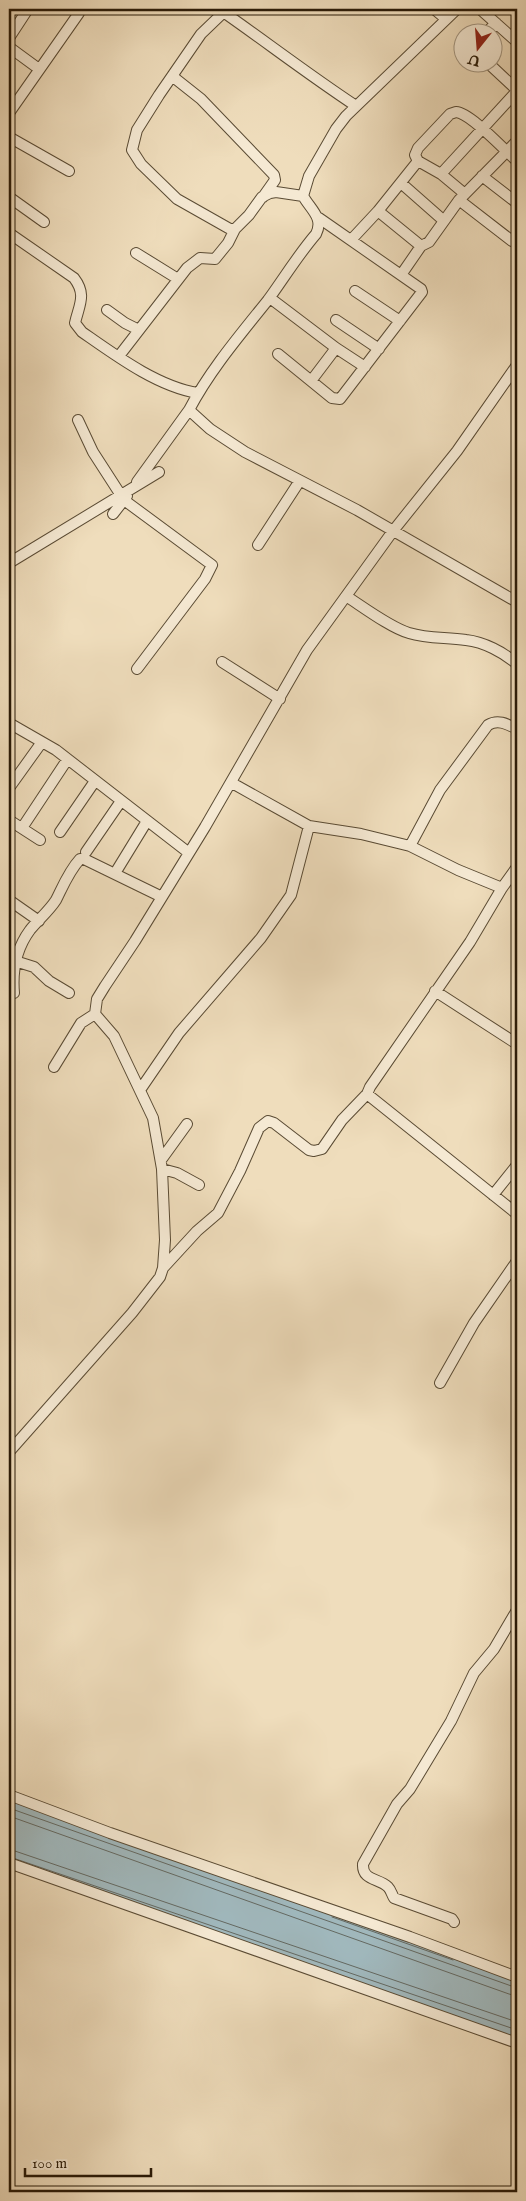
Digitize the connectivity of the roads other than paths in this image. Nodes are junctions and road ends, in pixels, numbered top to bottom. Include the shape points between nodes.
1 (28, 9) edge
2 (79, 9) edge
3 (219, 9) edge
4 (227, 9) edge
5 (434, 9) edge
6 (457, 9) edge
7 (480, 9) edge
8 (446, 19) junction
9 (495, 22) edge
10 (504, 30) edge
11 (9, 38) edge
12 (517, 42) edge
13 (9, 47) edge
14 (39, 69) junction
15 (497, 72) edge
16 (172, 76) junction
17 (517, 91) edge
18 (356, 106) junction
19 (9, 112) edge
20 (482, 128) junction
21 (9, 137) edge
22 (517, 141) edge
23 (506, 152) junction
24 (418, 161) junction
25 (517, 162) edge
26 (69, 171) dead end
27 (441, 174) junction
28 (482, 176) junction
29 (401, 183) junction
30 (304, 196) junction
31 (9, 197) edge
32 (262, 197) junction
33 (462, 197) junction
34 (517, 204) edge
35 (378, 211) junction
36 (318, 218) junction
37 (443, 220) junction
38 (44, 222) dead end
39 (235, 229) junction
40 (9, 233) edge
41 (351, 240) junction
42 (517, 240) edge
43 (420, 246) junction
44 (136, 253) dead end
45 (401, 275) junction
46 (178, 279) junction
47 (355, 292) dead end
48 (270, 298) junction
49 (107, 310) dead end
50 (336, 320) dead end
51 (400, 321) junction
52 (139, 330) junction
53 (336, 348) junction
54 (379, 349) junction
55 (278, 354) dead end
56 (119, 356) junction
57 (517, 365) edge
58 (365, 367) junction
59 (311, 381) junction
60 (198, 393) junction
61 (189, 410) junction
62 (78, 420) dead end
63 (160, 472) dead end
64 (299, 482) junction
65 (124, 500) junction
66 (113, 514) dead end
67 (393, 532) junction
68 (258, 544) dead end
69 (9, 563) edge
70 (346, 596) junction
71 (517, 602) edge
72 (222, 662) dead end
73 (517, 664) edge
74 (137, 669) dead end
75 (280, 699) junction
76 (10, 727) edge
77 (517, 728) edge
78 (42, 742) junction
79 (67, 760) junction
80 (95, 781) junction
81 (232, 782) junction
82 (9, 788) edge
83 (121, 801) junction
84 (9, 820) edge
85 (147, 821) junction
86 (309, 826) junction
87 (22, 828) junction
88 (60, 832) dead end
89 (40, 840) dead end
90 (410, 846) junction
91 (86, 852) dead end
92 (189, 853) junction
93 (517, 867) edge
94 (117, 870) dead end
95 (502, 888) junction
96 (162, 897) junction
97 (9, 900) edge
98 (39, 921) junction
99 (13, 958) edge
100 (435, 991) junction
101 (14, 993) dead end
102 (69, 993) dead end
103 (95, 1014) junction
104 (517, 1044) edge
105 (54, 1067) dead end
106 (140, 1090) junction
107 (367, 1094) junction
108 (187, 1124) dead end
109 (162, 1165) junction
110 (517, 1165) edge
111 (199, 1184) dead end
112 (493, 1195) junction
113 (517, 1214) edge
114 (517, 1261) edge
115 (163, 1268) junction
116 (440, 1383) dead end
117 (9, 1452) edge
118 (517, 1610) edge
119 (9, 1795) edge
120 (9, 1863) edge
121 (454, 1922) dead end
122 (517, 1976) edge
123 (517, 2043) edge

1 - 11 street
2 - 14 street
3 - 18 street
4 - 16 street via 201,34
5 - 8 street
6 - 8 street
7 - 9 street
8 - 18 street
10 - 12 street
13 - 14 street
14 - 19 street
15 - 17 street
16 - 32 street via 201,99 274,175 275,180
16 - 39 street via 137,130 132,150 177,199 225,227
17 - 20 street
18 - 30 street via 336,130 309,176
20 - 23 street
20 - 24 street via 460,112 450,114 418,148 415,155
20 - 27 street
21 - 26 street
22 - 23 street
23 - 25 street
23 - 28 street
24 - 27 street
24 - 29 street
27 - 33 street
28 - 33 street
28 - 34 street
29 - 35 street
29 - 37 street
30 - 32 street via 276,192
30 - 36 street
31 - 38 street
32 - 39 street
33 - 37 street
33 - 42 street via 512,241
35 - 41 street
35 - 43 street
36 - 41 street
36 - 48 street via 320,224 316,234
37 - 43 street via 428,242
39 - 46 street via 215,259 196,259
40 - 56 street via 74,278 81,289 76,327
41 - 45 street
43 - 45 street
44 - 46 street
45 - 51 street via 422,292
46 - 52 street
47 - 51 street
48 - 53 street
48 - 60 street
49 - 52 street
50 - 54 street
51 - 54 street
52 - 56 street
53 - 58 street
53 - 59 street
54 - 58 street
55 - 59 street
56 - 60 street via 183,391
57 - 67 street via 457,451
58 - 59 street via 340,399 332,398
60 - 61 street
61 - 64 street via 228,442
61 - 65 street
62 - 65 street via 93,452
63 - 69 street
64 - 67 street
64 - 68 street
65 - 66 street
65 - 74 street via 212,565 205,579
67 - 70 street
67 - 71 street
70 - 73 street via 406,632 478,642 502,652
70 - 75 street via 307,650
72 - 75 street
75 - 81 street
76 - 78 street
77 - 90 street via 494,721 488,724 440,790
78 - 79 street
78 - 82 street
79 - 80 street
79 - 87 street
80 - 83 street
80 - 88 street
81 - 86 street
81 - 92 street
83 - 85 street
83 - 91 street
84 - 87 street
85 - 92 street
85 - 94 street
86 - 90 street
86 - 106 street via 291,895 261,938 179,1033
87 - 89 street
90 - 95 street
92 - 96 street
93 - 95 street
95 - 100 street via 470,942
96 - 98 street via 80,859 55,902
96 - 103 street via 97,999
97 - 98 street
98 - 99 street
99 - 101 street
99 - 102 street via 34,967
100 - 104 street
100 - 107 street
103 - 105 street via 81,1023
103 - 106 street via 114,1036
106 - 109 street via 153,1118
107 - 112 street
107 - 115 street via 318,1151 309,1150 274,1123 264,1122 218,1213
108 - 109 street
109 - 111 street
109 - 115 street
110 - 112 street
112 - 113 street
114 - 116 street via 474,1323
115 - 117 street via 160,1277 132,1313
118 - 121 street via 494,1649 474,1673 451,1721 363,1864 365,1875 388,1887 394,1898
119 - 122 street
120 - 123 street

